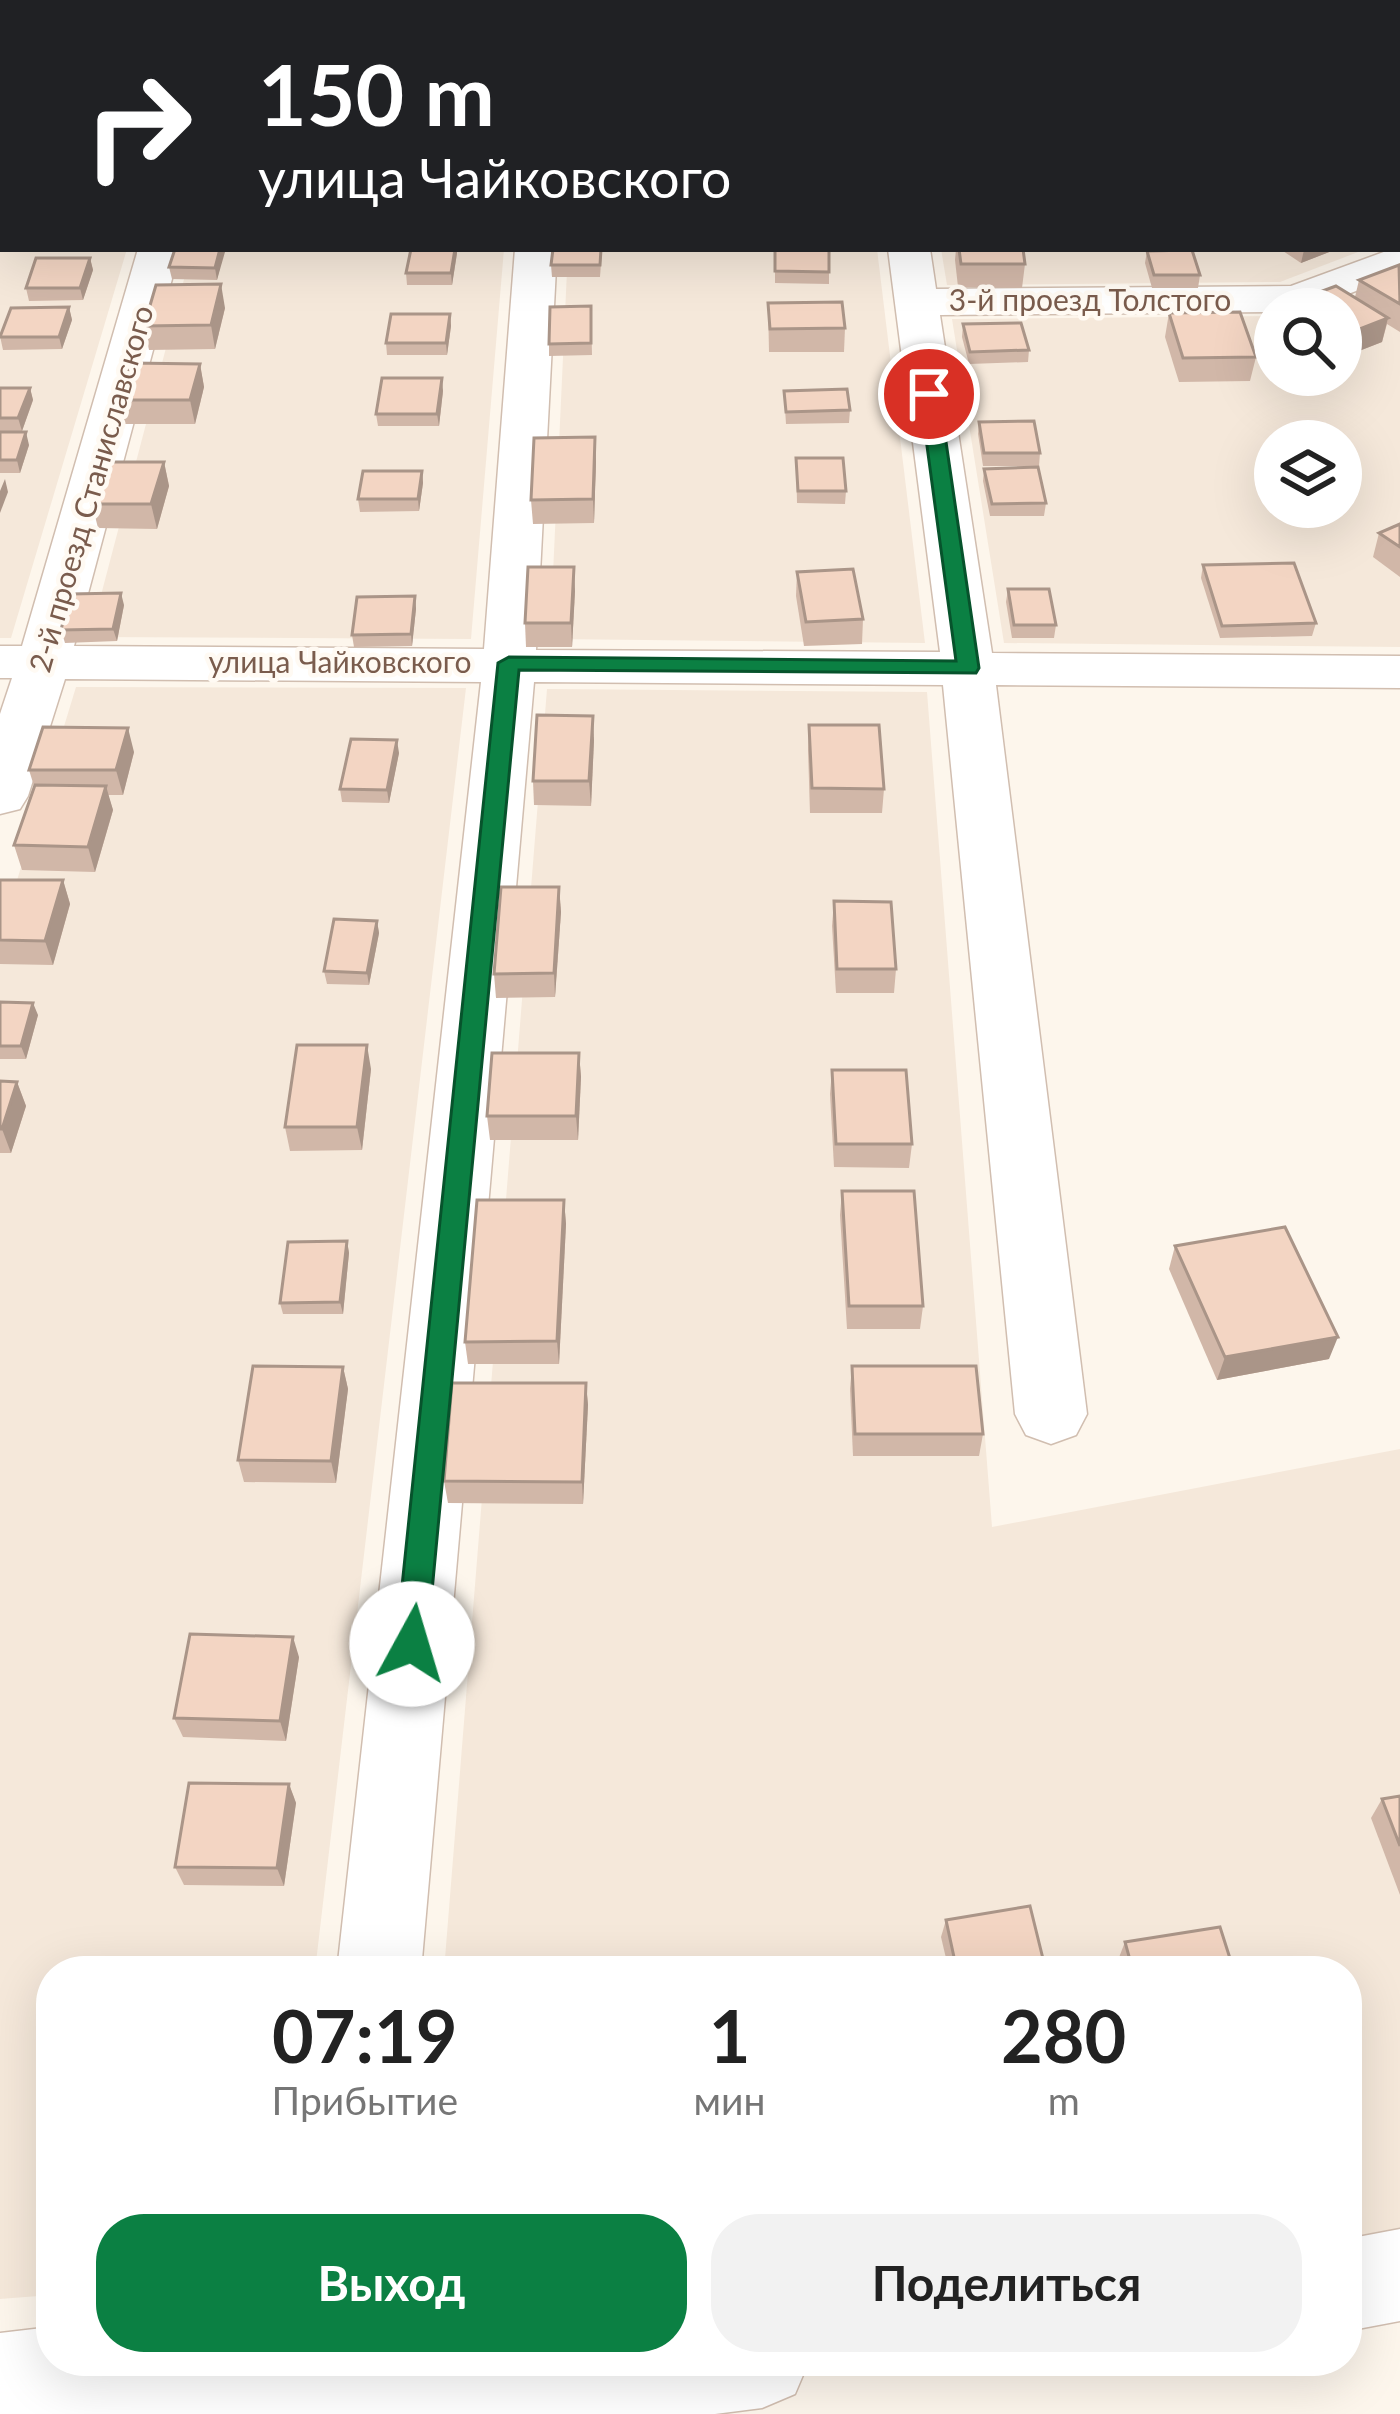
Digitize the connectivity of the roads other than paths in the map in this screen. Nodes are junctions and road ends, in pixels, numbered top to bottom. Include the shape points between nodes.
1 (159, 252) edge
2 (536, 252) edge
3 (909, 252) edge
4 (1400, 259) edge
5 (916, 302) junction
6 (22, 662) edge
7 (509, 663) junction
8 (968, 668) junction
9 (1400, 672) edge
10 (0, 796) edge
11 (1051, 1414) dead end
12 (380, 1956) edge
13 (1400, 2276) edge
14 (1362, 2282) edge
15 (36, 2376) edge
16 (0, 2380) edge

1 - 6 street, 2-й проезд Станиславского
2 - 7 street
3 - 5 street
4 - 5 street, 3-й проезд Толстого via 1297,299
5 - 8 street
6 - 7 street, улица Чайковского
6 - 10 street, 2-й проезд Станиславского
7 - 8 street, улица Чайковского
7 - 12 street
8 - 9 street, улица Чайковского
8 - 11 street
13 - 14 street
15 - 16 street

